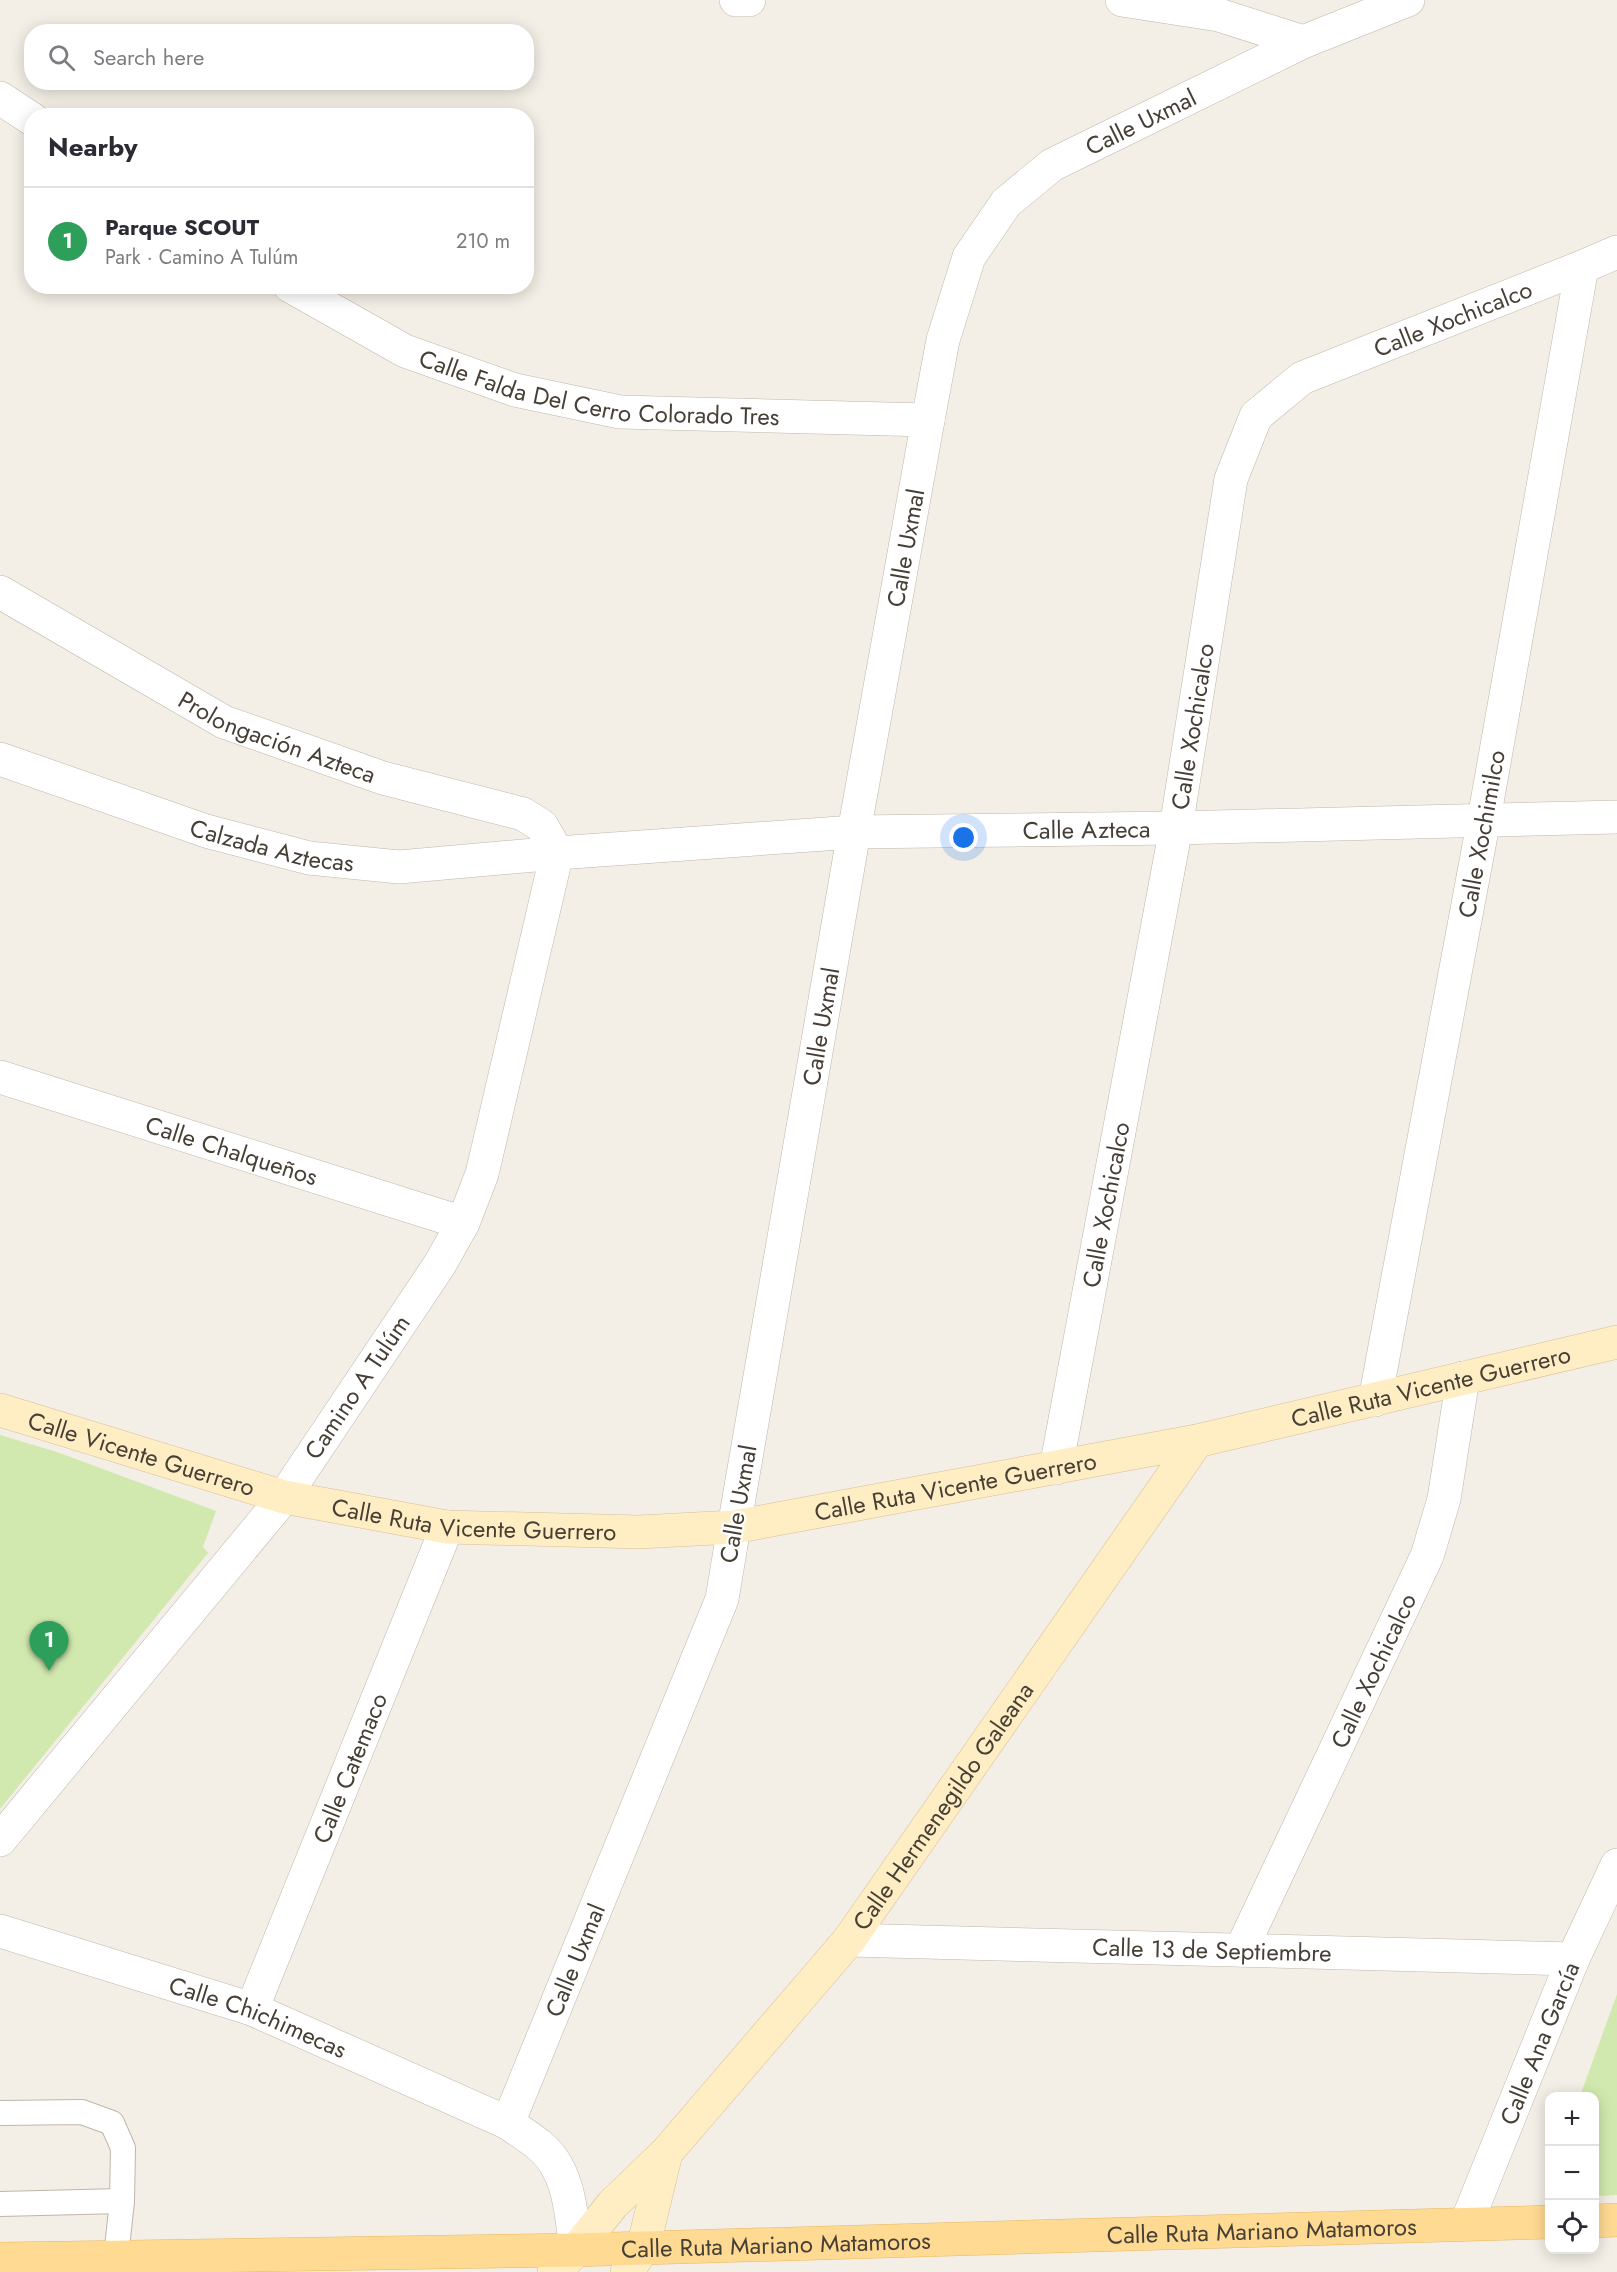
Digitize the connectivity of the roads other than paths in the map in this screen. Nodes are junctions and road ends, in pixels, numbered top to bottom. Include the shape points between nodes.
1 (736, 0) edge
2 (749, 0) edge
3 (1122, 0) edge
4 (1408, 0) edge
5 (1303, 42) junction
6 (0, 98) edge
7 (24, 114) edge
8 (1617, 252) edge
9 (1582, 267) junction
10 (304, 294) edge
11 (928, 420) junction
12 (0, 592) edge
13 (0, 759) edge
14 (1617, 817) edge
15 (1484, 819) junction
16 (1176, 828) junction
17 (854, 832) junction
18 (557, 853) junction
19 (0, 1077) edge
20 (463, 1223) junction
21 (1617, 1342) edge
22 (1463, 1378) junction
23 (1375, 1400) junction
24 (0, 1410) edge
25 (1197, 1441) junction
26 (1056, 1468) junction
27 (284, 1497) junction
28 (447, 1527) junction
29 (734, 1527) junction
30 (0, 1840) edge
31 (1617, 1865) edge
32 (0, 1931) edge
33 (849, 1940) junction
34 (1241, 1950) junction
35 (1573, 1959) junction
36 (252, 2009) junction
37 (0, 2113) edge
38 (508, 2123) junction
39 (666, 2153) junction
40 (122, 2201) junction
41 (0, 2204) edge
42 (1617, 2220) edge
43 (1599, 2221) edge
44 (1545, 2222) edge
45 (1466, 2224) junction
46 (116, 2257) junction
47 (0, 2259) edge
48 (635, 2260) edge
49 (565, 2261) edge

1 - 2 street
3 - 5 street via 1219,15
4 - 5 street, Calle Uxmal
5 - 11 street, Calle Uxmal via 1052,165 1006,203 969,257 943,340
6 - 7 street
8 - 9 street, Calle Xochicalco
9 - 15 street, Calle Xochimilco
9 - 16 street, Calle Xochicalco via 1302,378 1256,416 1231,479
10 - 11 street, Calle Falda Del Cerro Colorado Tres via 405,351 515,390 620,412
11 - 17 street, Calle Uxmal
12 - 18 street, Prolongación Azteca via 224,722 383,778 523,814 542,826
13 - 18 street, Calzada Aztecas via 206,831 309,858 399,867
14 - 15 street, Calle Azteca
15 - 16 street, Calle Azteca
15 - 23 street, Calle Xochimilco
16 - 17 street, Calle Azteca
16 - 26 street, Calle Xochicalco
17 - 18 street, Calle Azteca
17 - 29 street, Calle Uxmal
18 - 20 street, Camino A Tulúm via 482,1174
19 - 20 street, Calle Chalqueños
20 - 27 street, Camino A Tulúm via 440,1264
21 - 22 main road, Calle Ruta Vicente Guerrero
22 - 23 main road, Calle Ruta Vicente Guerrero
22 - 34 street, Calle Xochicalco via 1444,1499 1426,1556
23 - 25 main road, Calle Ruta Vicente Guerrero
24 - 27 main road, Calle Vicente Guerrero
25 - 26 main road, Calle Ruta Vicente Guerrero
25 - 33 main road, Calle Hermenegildo Galeana
26 - 29 main road, Calle Ruta Vicente Guerrero
27 - 28 main road, Calle Ruta Vicente Guerrero
27 - 30 street, Camino A Tulúm
28 - 29 main road, Calle Ruta Vicente Guerrero via 639,1532
28 - 36 street, Calle Catemaco
29 - 38 street, Calle Uxmal via 722,1599
31 - 35 street, Calle Ana García
32 - 36 street, Calle Chichimecas
33 - 34 street, Calle 13 de Septiembre
33 - 39 main road, Calle Hermenegildo Galeana
34 - 35 street, Calle 13 de Septiembre
35 - 45 street, Calle Ana García
36 - 38 street, Calle Chichimecas
37 - 40 lane via 82,2112 112,2123 123,2148
38 - 49 street via 540,2146 557,2166 568,2195
39 - 48 main road, Calle Hermenegildo Galeana
39 - 49 main road, Calle Hermenegildo Galeana via 613,2204
40 - 41 lane
40 - 46 lane
42 - 43 main road
44 - 45 main road, Calle Ruta Mariano Matamoros
45 - 48 main road, Calle Ruta Mariano Matamoros
46 - 47 main road, Calle Ruta Mariano Matamoros
46 - 49 main road, Calle Ruta Mariano Matamoros
48 - 49 main road, Calle Ruta Mariano Matamoros

